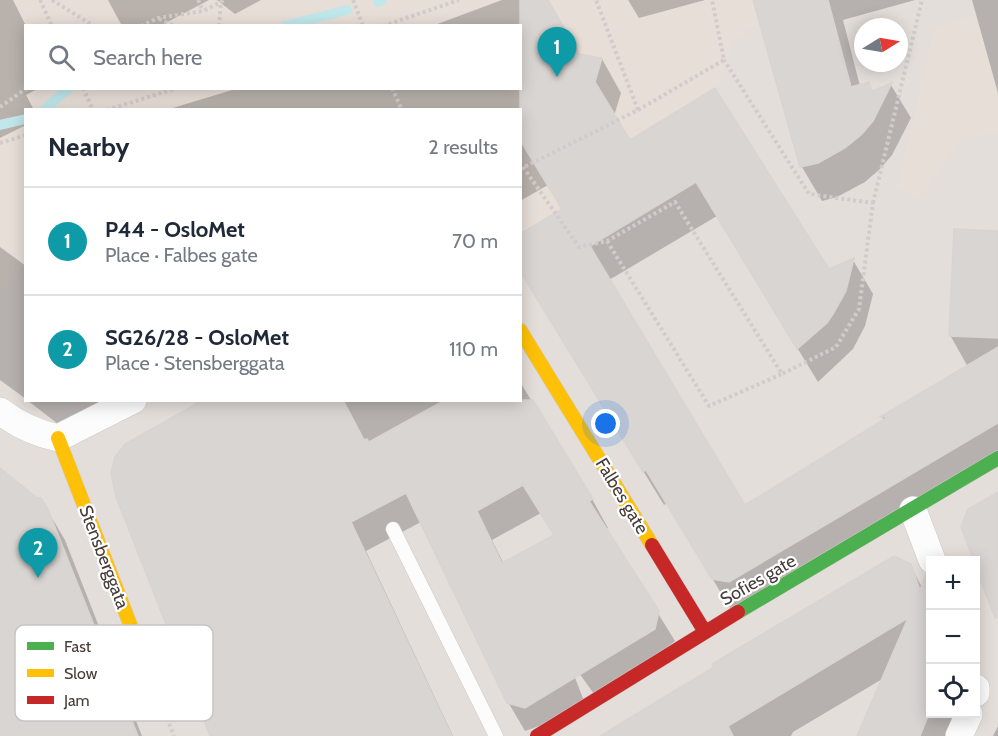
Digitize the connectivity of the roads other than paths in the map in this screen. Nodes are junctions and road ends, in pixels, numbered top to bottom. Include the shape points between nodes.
1 (522, 333) edge
2 (129, 402) edge
3 (0, 411) edge
4 (57, 438) junction
5 (998, 458) edge
6 (913, 510) junction
7 (393, 529) dead end
8 (930, 556) edge
9 (130, 625) edge
10 (705, 632) junction
11 (967, 718) edge
12 (496, 736) edge
13 (537, 736) edge
14 (958, 736) edge

1 - 10 street, Falbes gate
2 - 4 street
3 - 4 street via 35,433
4 - 9 street, Stensberggata
5 - 6 street, Sofies gate
6 - 8 street
6 - 10 street, Sofies gate
7 - 12 lane
10 - 13 street, Sofies gate
11 - 14 street

